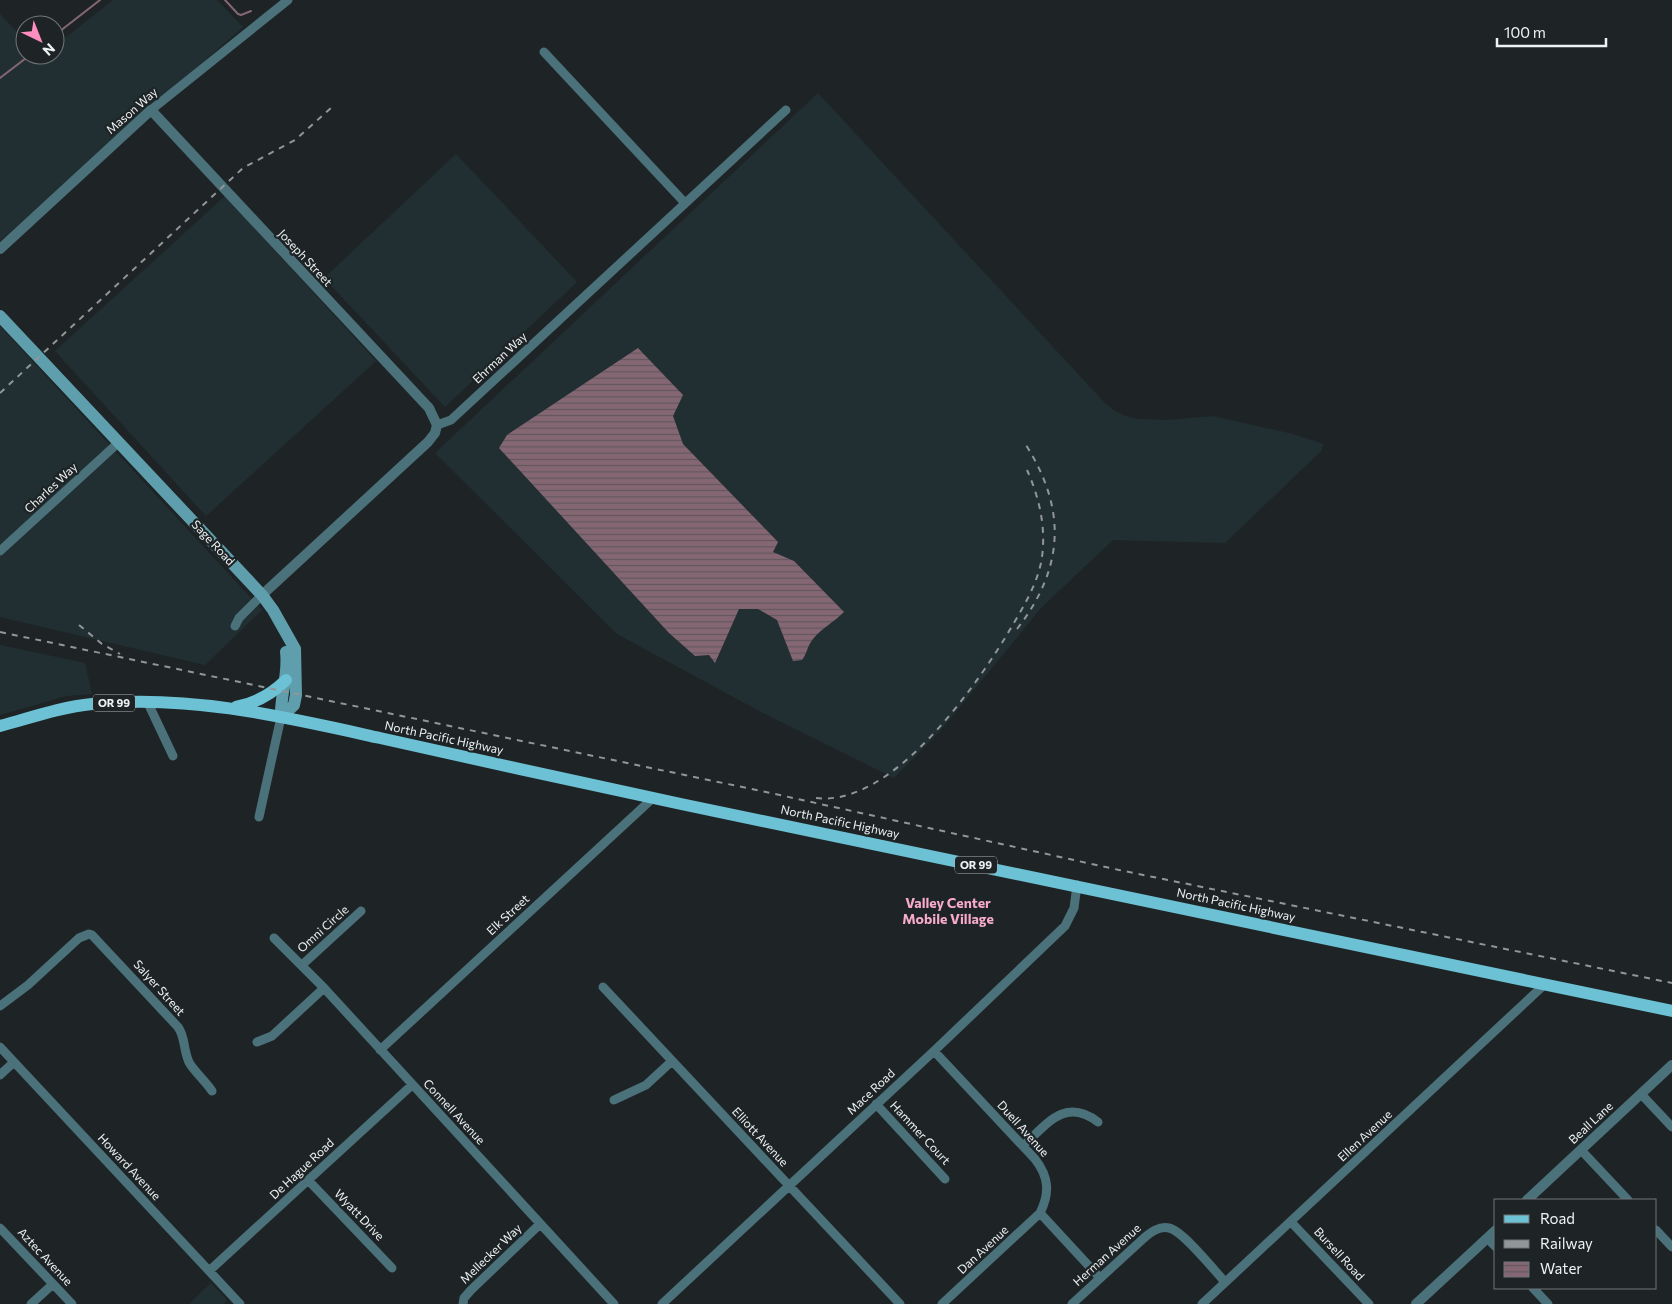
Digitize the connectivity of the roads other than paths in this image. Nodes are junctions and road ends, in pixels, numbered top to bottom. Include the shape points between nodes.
1 (288, 0) edge
2 (544, 52) dead end
3 (151, 110) junction
4 (786, 110) dead end
5 (685, 203) junction
6 (0, 249) edge
7 (0, 316) edge
8 (437, 425) junction
9 (118, 443) junction
10 (0, 551) edge
11 (262, 595) junction
12 (235, 626) dead end
13 (285, 632) junction
14 (286, 680) junction
15 (147, 701) junction
16 (231, 709) junction
17 (281, 716) junction
18 (0, 726) edge
19 (173, 756) dead end
20 (653, 798) junction
21 (259, 817) dead end
22 (1077, 885) junction
23 (361, 911) dead end
24 (274, 938) dead end
25 (302, 965) junction
26 (1544, 985) junction
27 (602, 987) dead end
28 (324, 988) junction
29 (0, 1006) edge
30 (1672, 1011) edge
31 (257, 1042) dead end
32 (0, 1047) edge
33 (380, 1050) junction
34 (934, 1051) junction
35 (672, 1061) junction
36 (14, 1062) junction
37 (1672, 1065) edge
38 (0, 1075) edge
39 (412, 1085) junction
40 (212, 1092) dead end
41 (1641, 1094) junction
42 (614, 1100) dead end
43 (876, 1104) junction
44 (1098, 1122) dead end
45 (1672, 1127) edge
46 (1023, 1146) junction
47 (1581, 1150) junction
48 (945, 1179) dead end
49 (308, 1180) junction
50 (788, 1185) junction
51 (1528, 1199) edge
52 (1627, 1199) edge
53 (1040, 1213) junction
54 (1292, 1222) junction
55 (540, 1224) junction
56 (0, 1228) edge
57 (1657, 1231) edge
58 (1494, 1232) edge
59 (1487, 1238) junction
60 (1494, 1246) edge
61 (1672, 1247) edge
62 (392, 1268) dead end
63 (209, 1271) junction
64 (1100, 1278) junction
65 (1225, 1282) junction
66 (53, 1284) junction
67 (1534, 1289) edge
68 (31, 1304) edge
69 (72, 1304) edge
70 (240, 1304) edge
71 (462, 1304) edge
72 (614, 1304) edge
73 (662, 1304) edge
74 (900, 1304) edge
75 (942, 1304) edge
76 (1072, 1304) edge
77 (1202, 1304) edge
78 (1369, 1304) edge
79 (1416, 1304) edge
80 (1548, 1304) edge

1 - 3 street, Mason Way
2 - 5 street
3 - 6 street, Mason Way
3 - 8 street, Joseph Street via 429,408
4 - 5 street, Ehrman Way
5 - 8 street, Ehrman Way via 451,420
7 - 9 main road, Sage Road
8 - 11 street, Ehrman Way via 428,442
9 - 10 street, Charles Way
9 - 11 main road, Sage Road
11 - 12 street, Ehrman Way
11 - 13 main road, Sage Road
13 - 14 main road
13 - 17 main road, Sage Road via 295,649 296,695 294,706
14 - 16 main road via 267,696
14 - 17 main road via 280,703
15 - 16 main road, North Pacific Highway / OR 99
15 - 18 main road, North Pacific Highway / OR 99 via 90,704
15 - 19 street
16 - 17 main road, North Pacific Highway / OR 99
17 - 20 main road, North Pacific Highway / OR 99
17 - 21 street, Sage Road
20 - 22 main road, North Pacific Highway / OR 99
20 - 33 street, Elk Street
22 - 26 main road, North Pacific Highway / OR 99
22 - 34 street, Mace Road via 1074,908 1065,926
23 - 25 street, Omni Circle
24 - 25 street, Connell Avenue
25 - 28 street, Connell Avenue
26 - 30 main road, North Pacific Highway / OR 99
26 - 54 street, Ellen Avenue
27 - 35 street, Elliott Avenue
28 - 31 street via 272,1036
28 - 33 street, Connell Avenue
29 - 40 street, Salyer Street via 28,985 78,938 89,934 96,937 178,1027 190,1064
32 - 36 street, Howard Avenue
33 - 39 street, Connell Avenue
34 - 43 street, Mace Road
34 - 46 street, Duell Avenue
35 - 42 street via 646,1084
35 - 50 street, Elliott Avenue
36 - 38 street
36 - 63 street, Howard Avenue
37 - 41 street, Beall Lane
39 - 49 street, De Hague Road
39 - 55 street, Connell Avenue
41 - 45 street
41 - 47 street, Beall Lane
43 - 48 street, Hammer Court
43 - 50 street, Mace Road
44 - 46 street via 1081,1112 1061,1114
46 - 53 street, Duell Avenue via 1040,1166 1047,1182
47 - 51 street, Beall Lane
47 - 52 street
49 - 62 street, Wyatt Drive
49 - 63 street, De Hague Road
50 - 73 street, Mace Road
50 - 74 street, Elliott Avenue
53 - 64 street
53 - 75 street, Dan Avenue
54 - 65 street, Ellen Avenue
54 - 78 street, Bursell Road
55 - 71 street, Mellecker Way via 471,1290
55 - 72 street, Connell Avenue
56 - 66 street, Aztec Avenue
57 - 61 street
58 - 59 street
59 - 60 street
59 - 79 street
63 - 70 street, Howard Avenue
64 - 65 street, Herman Avenue via 1151,1231 1170,1228 1183,1237
64 - 76 street, Herman Avenue
65 - 77 street, Ellen Avenue
66 - 68 street
66 - 69 street, Aztec Avenue
67 - 80 street

